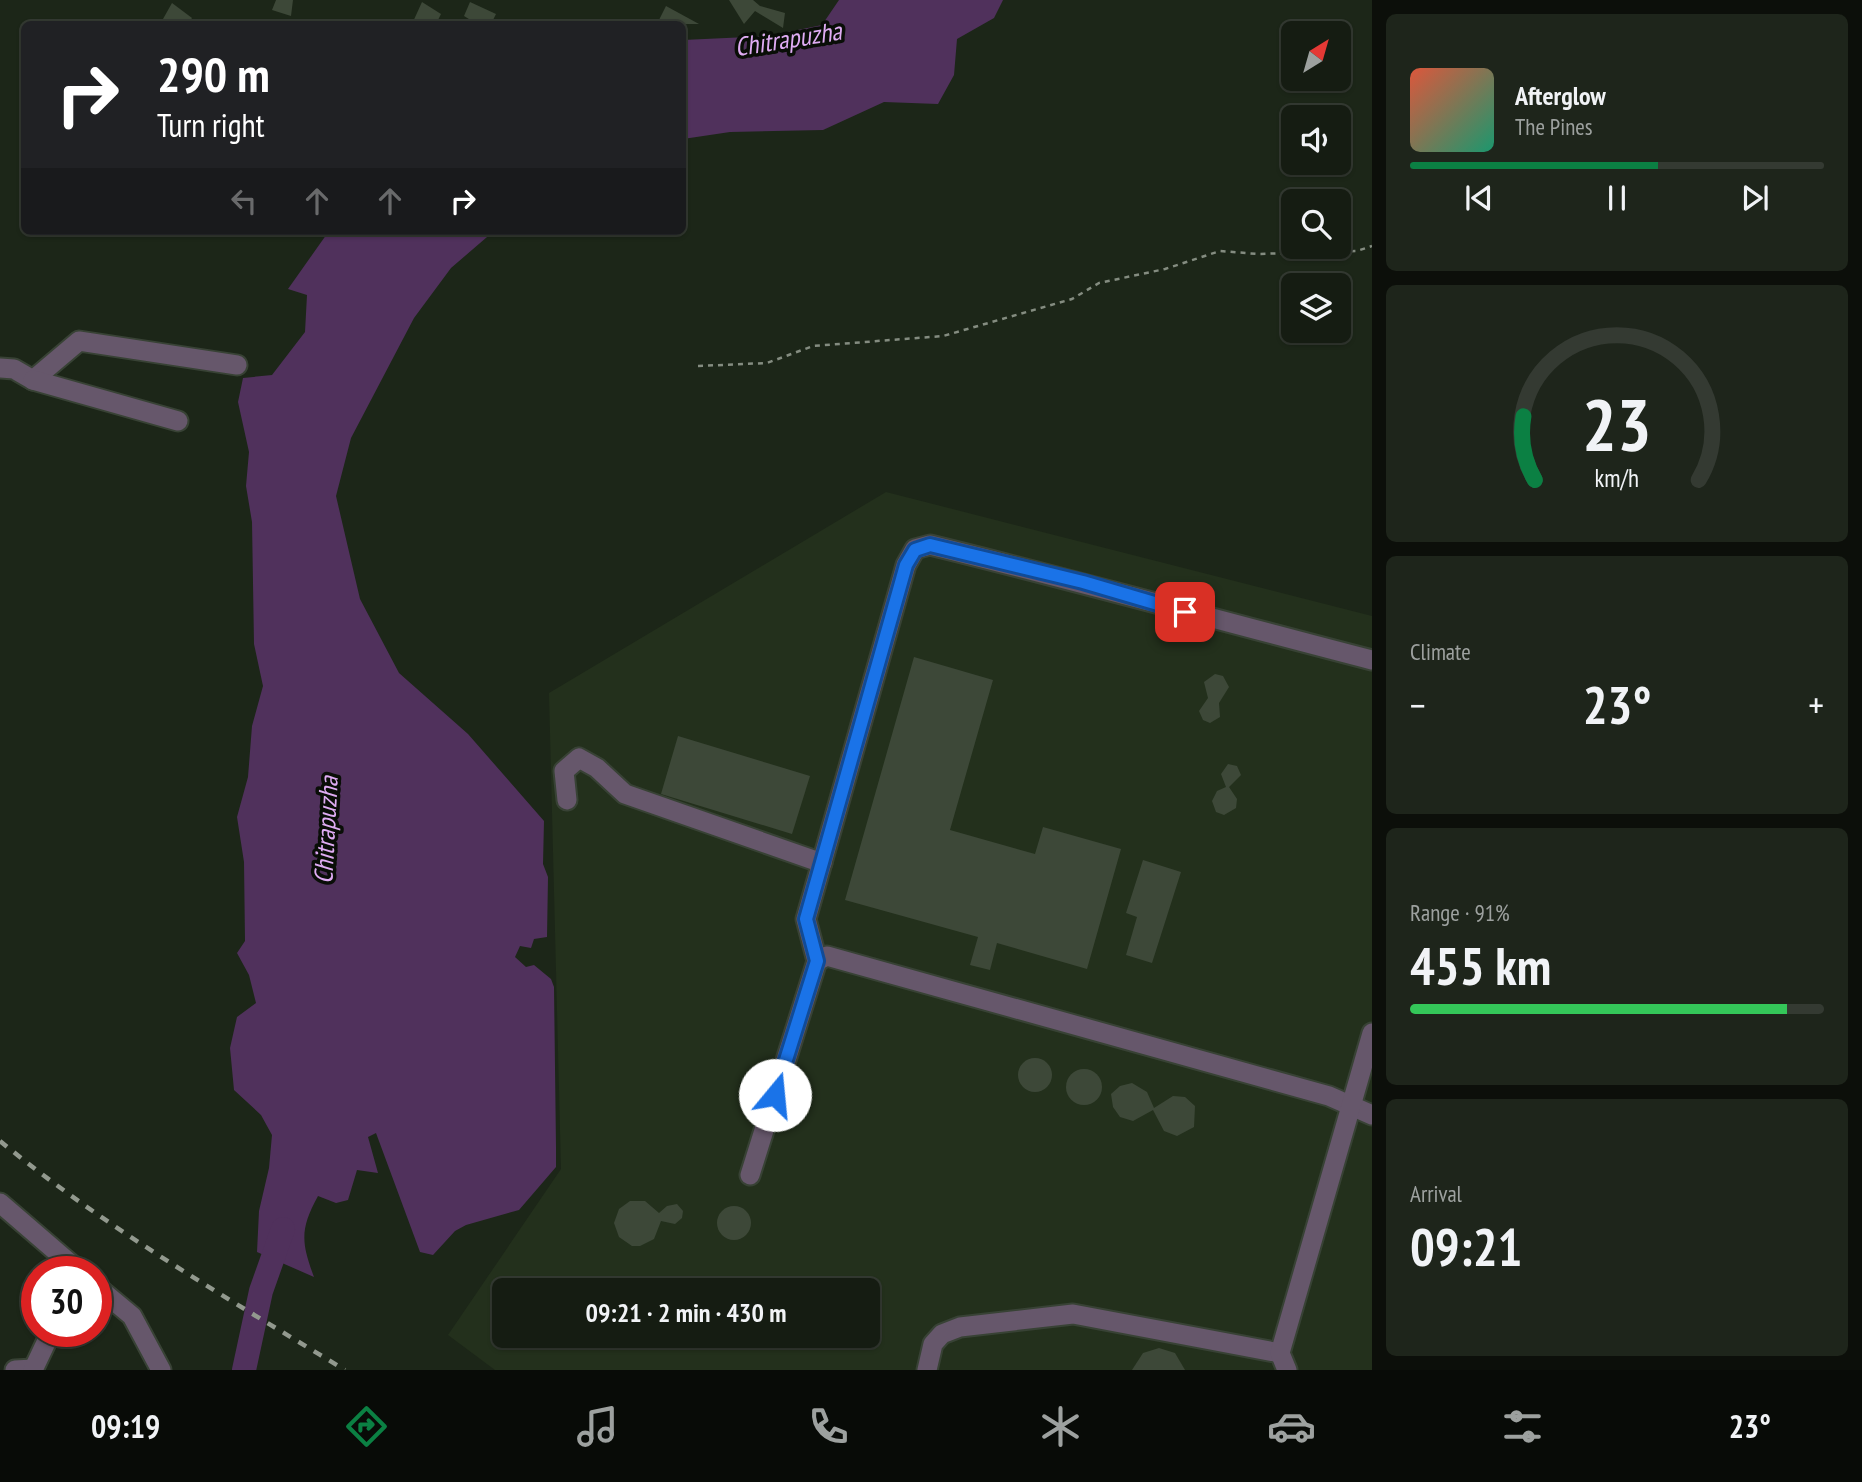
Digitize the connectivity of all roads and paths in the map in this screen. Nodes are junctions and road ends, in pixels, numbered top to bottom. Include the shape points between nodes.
1 (1372, 246) edge
2 (237, 365) dead end
3 (698, 366) dead end
4 (0, 368) edge
5 (33, 380) junction
6 (178, 421) dead end
7 (1372, 660) edge
8 (567, 800) dead end
9 (822, 863) junction
10 (817, 961) junction
11 (1372, 1033) edge
12 (1350, 1106) junction
13 (1372, 1115) edge
14 (750, 1175) dead end
15 (0, 1203) edge
16 (59, 1256) edge
17 (112, 1299) edge
18 (42, 1347) edge
19 (1283, 1361) edge
20 (27, 1370) edge
21 (161, 1370) edge
22 (927, 1370) edge

1 - 3 path via 1357,251 1220,251 1099,283 1072,299 943,336 813,346 767,363
2 - 5 street via 79,341
4 - 5 street via 14,369
5 - 6 street
7 - 9 street via 930,545 915,550 906,565
8 - 9 street via 564,771 579,758 625,794
9 - 10 street via 806,919
10 - 12 street via 827,956 1329,1096
10 - 14 street
11 - 12 street
12 - 13 street
12 - 19 street
15 - 16 street
17 - 21 street via 132,1316
18 - 20 street
19 - 22 street via 1073,1314 960,1327 942,1334 933,1344

